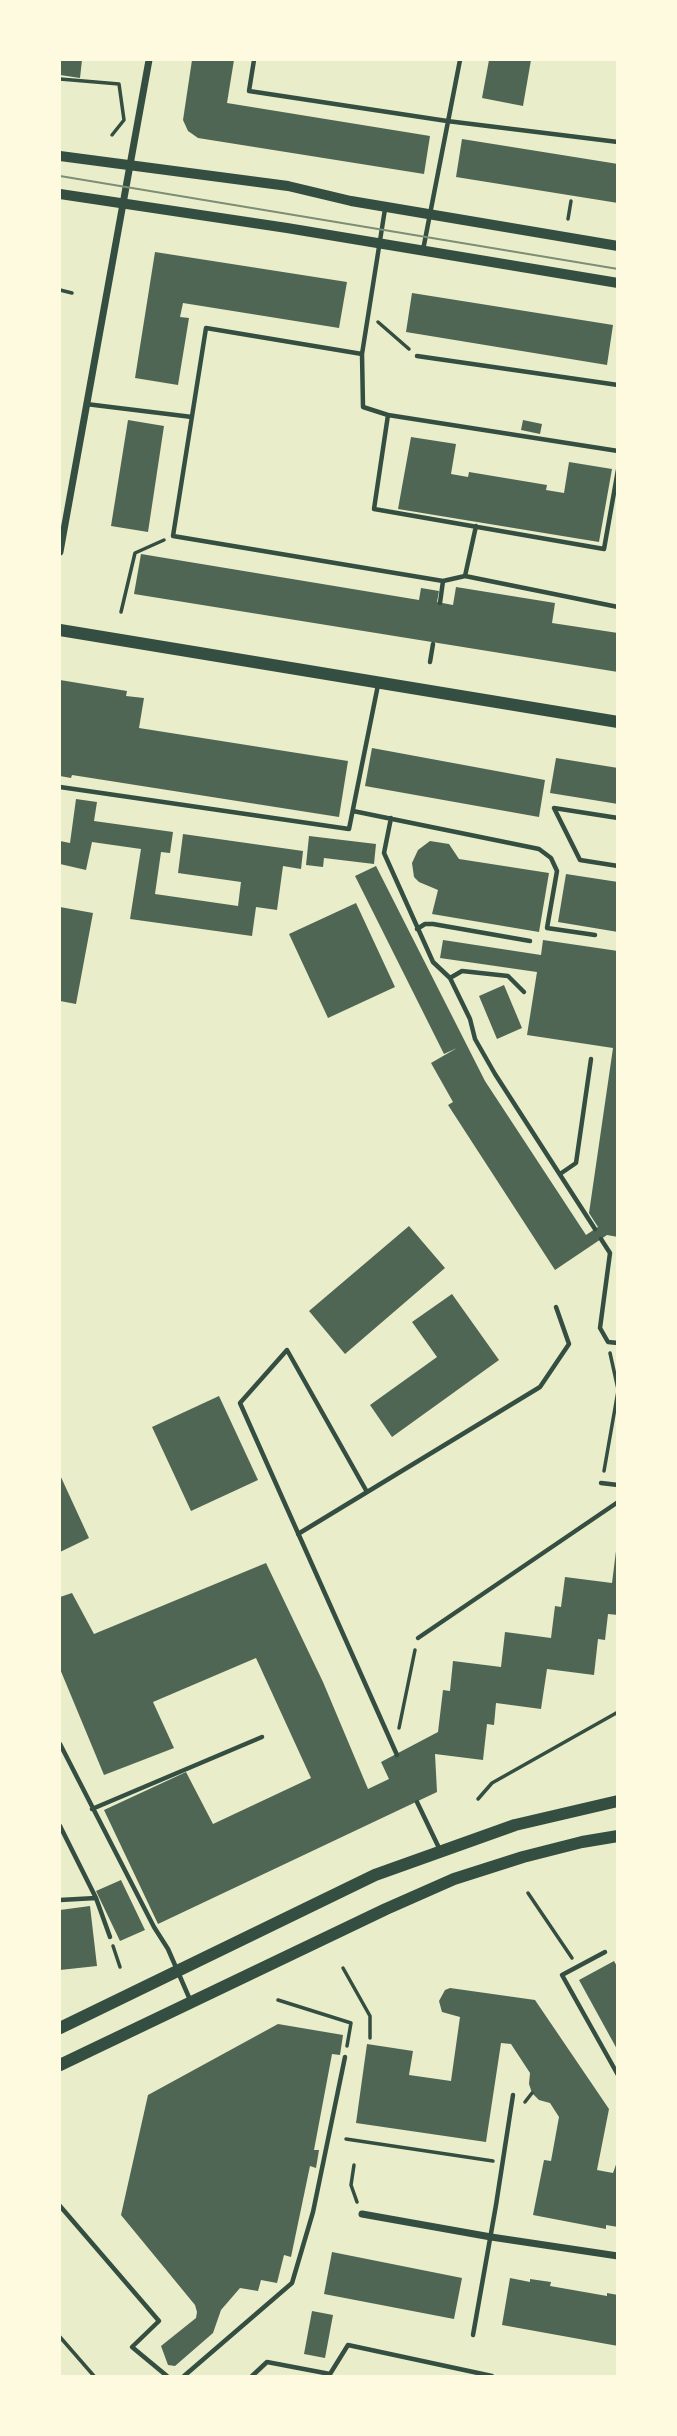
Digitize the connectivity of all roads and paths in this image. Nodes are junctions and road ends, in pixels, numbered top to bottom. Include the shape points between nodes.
1 (149, 60) edge
2 (254, 60) edge
3 (460, 60) edge
4 (60, 79) edge
5 (447, 121) junction
6 (112, 135) dead end
7 (618, 142) edge
8 (60, 156) edge
9 (131, 164) junction
10 (60, 194) edge
11 (571, 201) dead end
12 (124, 203) junction
13 (386, 207) junction
14 (430, 214) junction
15 (568, 219) dead end
16 (380, 243) junction
17 (618, 246) edge
18 (423, 250) junction
19 (618, 283) edge
20 (60, 290) edge
21 (72, 293) dead end
22 (369, 313) junction
23 (362, 354) junction
24 (417, 356) joint
25 (618, 385) edge
26 (86, 404) junction
27 (388, 415) junction
28 (192, 417) junction
29 (618, 451) edge
30 (618, 470) edge
31 (476, 526) junction
32 (62, 528) edge
33 (173, 536) junction
34 (60, 552) edge
35 (465, 576) junction
36 (443, 581) junction
37 (440, 603) dead end
38 (618, 607) edge
39 (121, 612) dead end
40 (60, 630) edge
41 (433, 644) dead end
42 (430, 662) dead end
43 (378, 684) junction
44 (618, 722) edge
45 (60, 787) edge
46 (353, 811) junction
47 (391, 818) junction
48 (618, 818) edge
49 (618, 866) edge
50 (418, 929) junction
51 (595, 935) dead end
52 (530, 941) dead end
53 (450, 978) junction
54 (524, 992) dead end
55 (591, 1059) dead end
56 (560, 1174) junction
57 (595, 1229) dead end
58 (601, 1239) dead end
59 (556, 1307) dead end
60 (608, 1342) junction
61 (618, 1343) edge
62 (618, 1390) edge
63 (601, 1483) joint
64 (618, 1485) edge
65 (367, 1492) junction
66 (618, 1502) edge
67 (299, 1534) junction
68 (418, 1638) joint
69 (618, 1712) edge
70 (262, 1737) dead end
71 (60, 1744) edge
72 (396, 1752) joint
73 (478, 1799) dead end
74 (618, 1801) edge
75 (417, 1802) dead end
76 (92, 1809) junction
77 (60, 1826) edge
78 (618, 1836) edge
79 (440, 1850) junction
80 (528, 1893) dead end
81 (96, 1898) junction
82 (60, 1900) edge
83 (110, 1937) joint
84 (606, 1952) dead end
85 (120, 1967) dead end
86 (578, 1967) junction
87 (343, 1968) dead end
88 (178, 1972) junction
89 (278, 2000) dead end
90 (191, 2003) junction
91 (60, 2028) edge
92 (370, 2038) dead end
93 (345, 2057) joint
94 (60, 2065) edge
95 (618, 2075) edge
96 (513, 2095) dead end
97 (346, 2138) dead end
98 (503, 2163) junction
99 (354, 2165) dead end
100 (60, 2206) edge
101 (362, 2214) joint
102 (491, 2237) junction
103 (618, 2256) edge
104 (473, 2335) dead end
105 (60, 2337) edge
106 (94, 2376) edge
107 (167, 2376) edge
108 (184, 2376) edge
109 (252, 2376) edge
110 (491, 2376) edge

1 - 9 street
2 - 5 lane via 249,91
3 - 5 lane
4 - 6 path via 120,84 124,120
5 - 7 lane
5 - 14 lane
8 - 9 street
9 - 12 street
9 - 13 street via 288,186
10 - 12 street
11 - 15 path
12 - 16 street
12 - 26 street
13 - 14 street
13 - 16 lane
14 - 17 street
14 - 18 lane
16 - 18 street
16 - 22 lane
18 - 19 street
20 - 21 path
22 - 23 lane
22 - 24 path
23 - 27 lane via 363,407
23 - 28 lane via 206,328
24 - 25 lane
26 - 28 lane
26 - 32 street
27 - 29 lane
27 - 31 lane via 374,509
28 - 33 lane
30 - 31 lane via 604,549
31 - 35 lane
32 - 34 street
33 - 36 lane
33 - 39 path via 135,553
35 - 36 lane
35 - 38 lane
36 - 37 lane
40 - 43 main road
41 - 42 lane
43 - 44 main road
43 - 46 lane
45 - 46 lane via 349,829
46 - 47 lane
47 - 50 lane via 384,853
47 - 51 lane via 539,849 551,858 556,871 547,929
48 - 49 lane via 554,808 580,860
50 - 52 lane via 425,924
50 - 53 lane via 433,962
53 - 54 lane via 462,971 508,976
53 - 56 lane via 475,1038
55 - 56 lane via 576,1163
56 - 57 lane
58 - 60 lane via 610,1253 600,1328
59 - 65 lane via 569,1344 540,1387
60 - 61 lane
60 - 62 path
62 - 63 path
63 - 64 lane
65 - 67 lane
65 - 67 lane via 287,1350 240,1403
66 - 68 lane
67 - 72 lane
68 - 72 path
69 - 73 path via 492,1783
70 - 76 lane
71 - 76 lane
74 - 79 main road via 515,1825
75 - 79 lane
76 - 88 lane
77 - 81 lane
78 - 90 main road via 523,1857 454,1879
79 - 88 main road via 375,1875
80 - 86 path
81 - 82 lane
81 - 83 lane
83 - 85 path
84 - 86 lane
86 - 95 lane via 562,1975
87 - 92 path via 370,2016
88 - 90 lane
88 - 91 main road
89 - 93 path via 351,2023
90 - 94 main road
93 - 108 lane via 313,2212 292,2283
96 - 98 lane
97 - 98 path
98 - 102 lane
99 - 101 path via 351,2185
100 - 107 lane via 159,2321 132,2347
101 - 102 street
102 - 103 street
102 - 104 lane
105 - 106 path
109 - 110 lane via 267,2362 330,2374 348,2345

